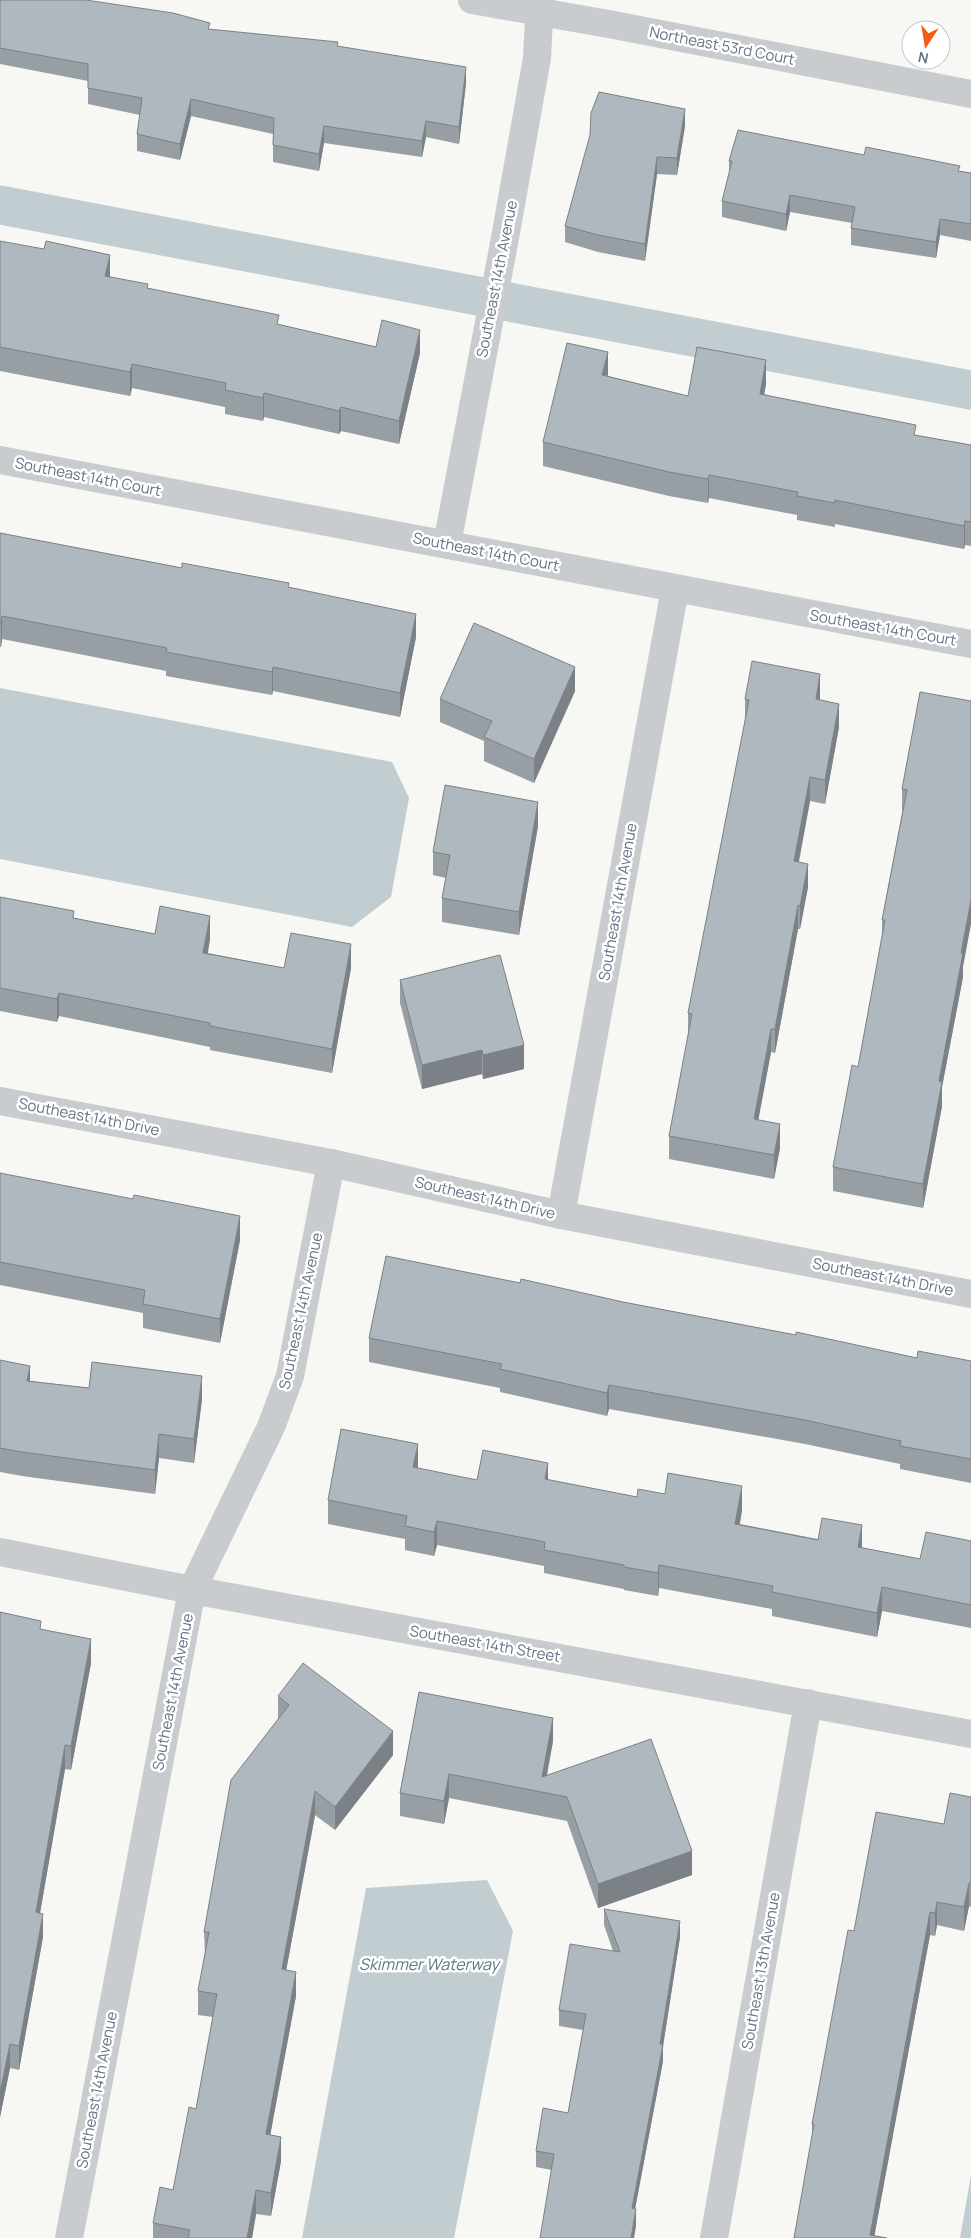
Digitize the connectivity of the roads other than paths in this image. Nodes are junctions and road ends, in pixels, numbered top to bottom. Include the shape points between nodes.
1 (472, 0) edge
2 (540, 6) edge
3 (971, 94) edge
4 (0, 460) edge
5 (447, 544) junction
6 (675, 589) junction
7 (971, 644) edge
8 (0, 1101) edge
9 (331, 1163) junction
10 (561, 1215) junction
11 (971, 1294) edge
12 (0, 1552) edge
13 (192, 1590) junction
14 (808, 1703) junction
15 (971, 1734) edge
16 (69, 2238) edge
17 (714, 2238) edge

1 - 2 street, Northeast 53rd Court
2 - 3 street, Northeast 53rd Court
2 - 5 street, Southeast 14th Avenue via 536,58 506,238
4 - 5 street, Southeast 14th Court
5 - 6 street, Southeast 14th Court
6 - 7 street, Southeast 14th Court
6 - 10 street, Southeast 14th Avenue
8 - 9 street, Southeast 14th Drive
9 - 10 street, Southeast 14th Drive
9 - 13 street, Southeast 14th Avenue via 290,1376 271,1427
10 - 11 street, Southeast 14th Drive
12 - 13 street, Southeast 14th Street
13 - 14 street, Southeast 14th Street
13 - 16 street, Southeast 14th Avenue
14 - 15 street, Southeast 14th Street
14 - 17 street, Southeast 13th Avenue

